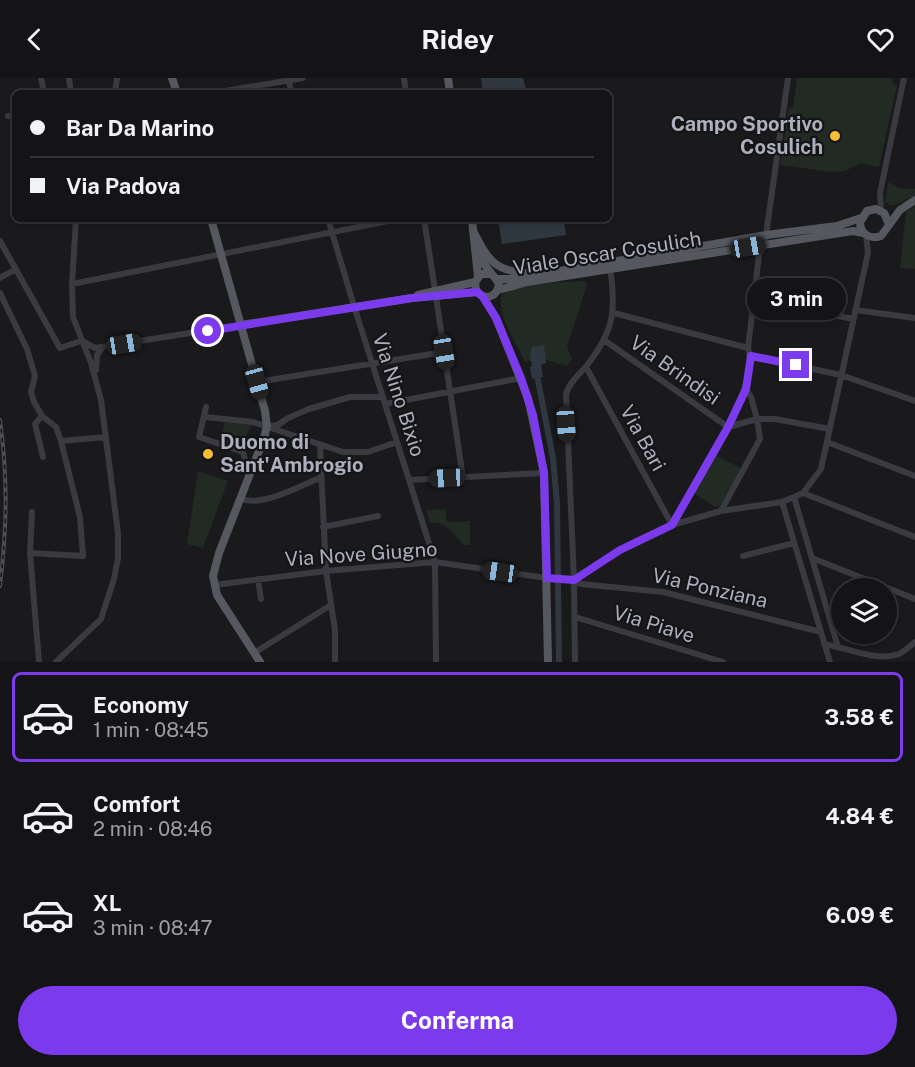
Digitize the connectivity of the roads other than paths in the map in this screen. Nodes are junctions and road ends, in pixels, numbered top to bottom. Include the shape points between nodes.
1 (303, 78) edge
2 (788, 78) edge
3 (904, 78) edge
4 (288, 79) edge
5 (243, 90) edge
6 (915, 200) edge
7 (900, 210) junction
8 (879, 211) junction
9 (861, 218) junction
10 (76, 222) edge
11 (212, 222) edge
12 (329, 222) edge
13 (383, 222) edge
14 (424, 222) edge
15 (472, 222) edge
16 (888, 224) junction
17 (332, 232) junction
18 (865, 234) junction
19 (474, 235) junction
20 (877, 237) junction
21 (766, 240) junction
22 (0, 241) edge
23 (868, 253) junction
24 (221, 255) junction
25 (610, 265) junction
26 (16, 269) junction
27 (548, 272) junction
28 (494, 276) junction
29 (0, 278) edge
30 (476, 279) junction
31 (72, 284) junction
32 (497, 291) junction
33 (0, 292) edge
34 (436, 294) junction
35 (480, 294) junction
36 (754, 300) junction
37 (354, 306) junction
38 (855, 310) junction
39 (614, 313) junction
40 (496, 318) junction
41 (915, 318) edge
42 (853, 320) junction
43 (241, 325) junction
44 (604, 340) junction
45 (81, 341) junction
46 (103, 347) junction
47 (748, 348) junction
48 (444, 352) junction
49 (751, 356) junction
50 (372, 363) junction
51 (586, 367) junction
52 (841, 375) junction
53 (521, 378) junction
54 (257, 382) junction
55 (746, 389) junction
56 (450, 392) junction
57 (101, 400) junction
58 (384, 401) junction
59 (915, 401) edge
60 (206, 407) dead end
61 (42, 416) junction
62 (204, 417) junction
63 (758, 419) junction
64 (267, 426) junction
65 (728, 427) junction
66 (830, 429) junction
67 (106, 437) junction
68 (61, 441) junction
69 (397, 442) junction
70 (827, 442) junction
71 (320, 446) junction
72 (43, 457) dead end
73 (254, 466) junction
74 (544, 473) junction
75 (915, 476) edge
76 (320, 478) junction
77 (463, 478) junction
78 (409, 480) junction
79 (803, 493) junction
80 (794, 497) junction
81 (242, 499) junction
82 (782, 502) junction
83 (721, 511) junction
84 (32, 512) dead end
85 (378, 516) dead end
86 (672, 525) junction
87 (323, 527) junction
88 (915, 537) edge
89 (794, 543) junction
90 (30, 553) junction
91 (743, 556) dead end
92 (812, 558) junction
93 (435, 562) junction
94 (326, 571) junction
95 (585, 574) junction
96 (258, 579) junction
97 (554, 579) junction
98 (574, 580) junction
99 (591, 585) junction
100 (214, 587) junction
101 (261, 599) dead end
102 (915, 599) edge
103 (331, 605) junction
104 (575, 617) junction
105 (820, 632) junction
106 (915, 642) edge
107 (824, 644) junction
108 (838, 647) junction
109 (254, 653) junction
110 (898, 658) edge
111 (39, 662) edge
112 (56, 662) edge
113 (260, 662) edge
114 (335, 662) edge
115 (436, 662) edge
116 (548, 662) edge
117 (575, 662) edge
118 (723, 662) edge
119 (830, 662) edge

1 - 4 street
2 - 21 street
3 - 8 street
4 - 5 street
6 - 7 main road
7 - 8 main road
7 - 16 main road
8 - 9 main road via 867,210
8 - 16 main road
9 - 18 main road
9 - 21 main road, Viale Oscar Cosulich
10 - 31 street
11 - 24 main road
12 - 17 street, Via Nino Bixio
13 - 17 street
14 - 34 street
15 - 19 main road
16 - 20 main road via 885,233
17 - 24 street
17 - 37 street, Via Nino Bixio
18 - 20 main road
18 - 21 main road, Viale Oscar Cosulich via 853,231
18 - 23 street
19 - 27 main road via 499,267 511,272
19 - 28 main road via 484,264
19 - 30 main road
20 - 23 street
21 - 25 main road, Viale Oscar Cosulich
21 - 36 street via 759,255
22 - 26 street
23 - 38 street
24 - 31 street
24 - 43 main road
25 - 27 main road, Viale Oscar Cosulich
25 - 32 main road, Viale Oscar Cosulich
25 - 39 street
26 - 29 street
26 - 45 street via 60,348
27 - 28 main road, Viale Oscar Cosulich via 514,279
28 - 30 main road via 483,274
28 - 32 main road
30 - 34 main road
30 - 35 main road
31 - 45 street via 73,317
32 - 35 main road via 490,297
32 - 40 main road
33 - 61 street via 27,350 34,375 31,392
34 - 35 main road
34 - 37 main road
34 - 48 street
35 - 40 main road
36 - 42 street
36 - 47 street
37 - 43 main road
37 - 50 street, Via Nino Bixio
38 - 41 street
38 - 42 street
39 - 44 street
39 - 47 street
40 - 53 main road
42 - 52 street
43 - 46 street
43 - 54 main road
44 - 51 street
44 - 65 street, Via Brindisi
45 - 46 street via 90,347
45 - 57 street
46 - 57 street via 95,363
47 - 49 street
48 - 50 street
48 - 56 street
49 - 52 street
49 - 55 street
50 - 54 street
50 - 58 street, Via Nino Bixio
51 - 86 street, Via Bari
51 - 98 street via 566,394
52 - 59 street
52 - 66 street
53 - 56 street
53 - 74 main road
54 - 64 main road
55 - 63 street
55 - 65 street
56 - 58 street
56 - 77 street
57 - 67 street
58 - 64 street via 350,397
58 - 69 street, Via Nino Bixio
60 - 62 street
61 - 68 street via 56,427
61 - 72 street via 35,424
62 - 64 street
62 - 73 street via 199,437 243,452 246,464
63 - 65 street
63 - 66 street
63 - 83 street via 760,439
64 - 71 street
64 - 73 main road
65 - 86 street
66 - 70 street
67 - 68 street
67 - 112 street via 118,533 114,579 101,619
68 - 90 street via 81,517 84,556
69 - 71 street via 368,452 343,452
69 - 78 street, Via Nino Bixio
70 - 75 street
70 - 79 street via 821,469
71 - 76 street
73 - 81 main road
74 - 77 street
74 - 97 main road
76 - 81 street via 265,500
76 - 87 street
77 - 78 street
78 - 93 street, Via Nino Bixio
79 - 80 street
79 - 88 street
80 - 82 street
80 - 92 street
81 - 100 main road via 215,564
82 - 83 street
82 - 89 street
83 - 86 street
84 - 90 street
85 - 87 street
86 - 95 street via 620,550
87 - 94 street
89 - 91 street
89 - 105 street
90 - 111 street
92 - 102 street
92 - 108 street
93 - 94 street, Via Nove Giugno
93 - 97 street, Via Nove Giugno
93 - 115 street, Via Nino Bixio
94 - 96 street, Via Nove Giugno
94 - 103 street
95 - 98 street
95 - 99 street
96 - 100 street, Via Nove Giugno
96 - 101 street
97 - 98 street, Via Nove Giugno
97 - 116 main road
98 - 99 street, Via Ponziana
98 - 104 street
99 - 105 street, Via Ponziana via 663,592
100 - 109 main road
103 - 109 street
103 - 114 street
104 - 117 street
104 - 118 street, Via Piave
105 - 107 street
106 - 110 street
107 - 108 street
107 - 119 street
108 - 110 street via 873,657
109 - 113 main road

